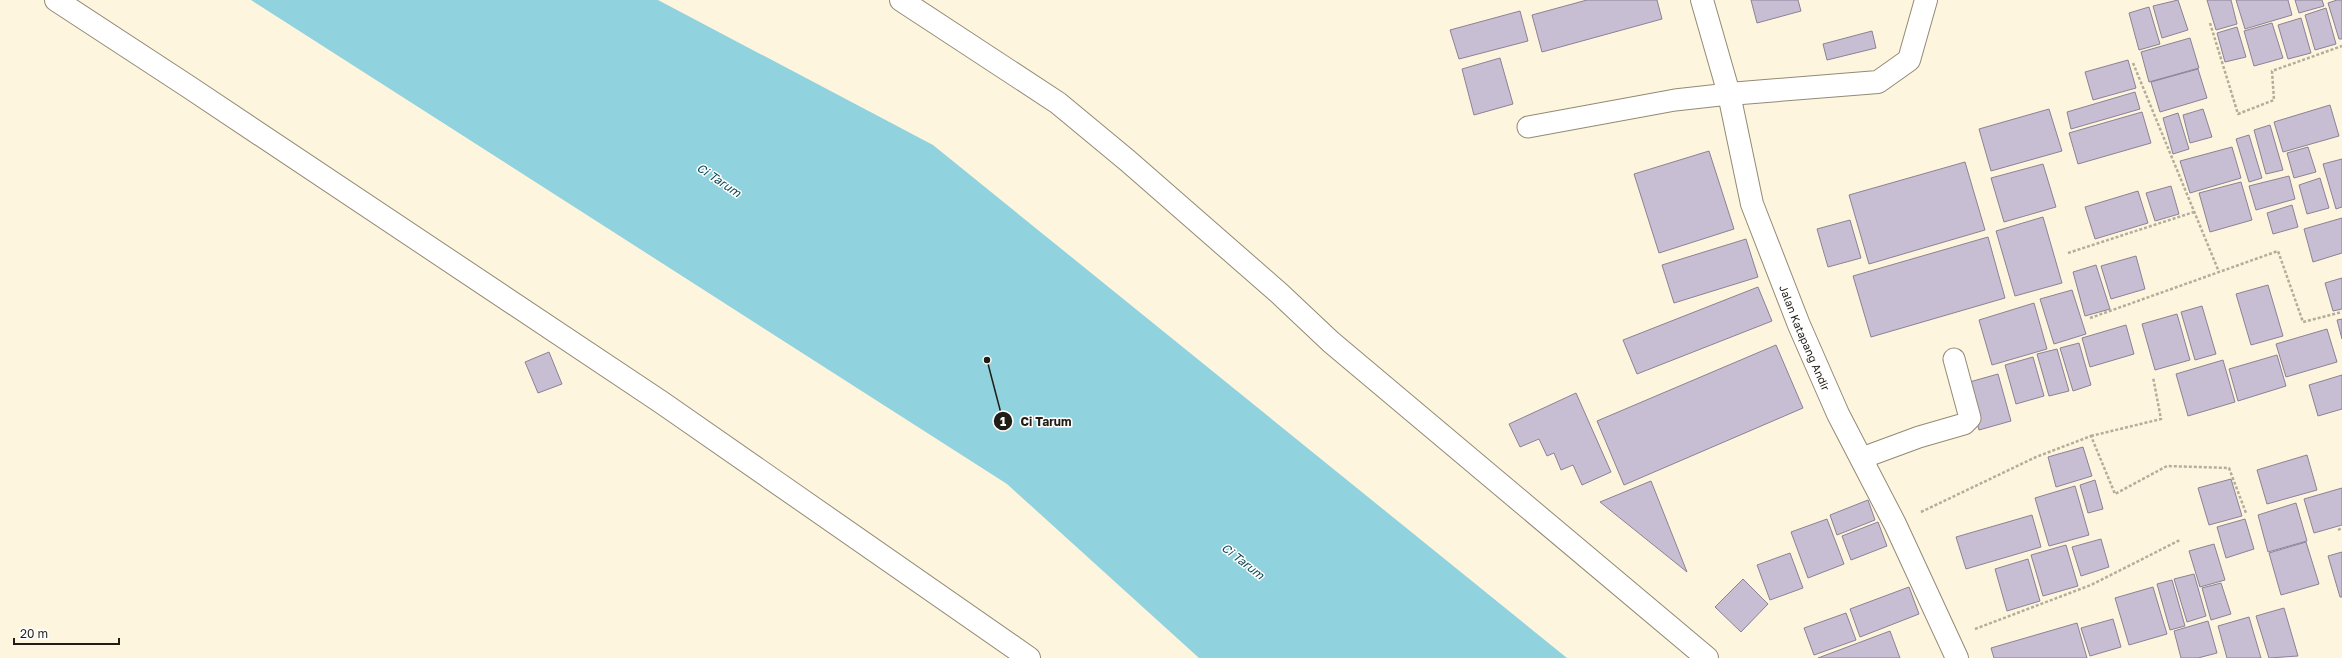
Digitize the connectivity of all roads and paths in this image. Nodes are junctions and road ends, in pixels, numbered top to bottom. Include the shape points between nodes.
1 (56, 0) edge
2 (901, 0) edge
3 (1702, 0) edge
4 (1926, 0) edge
5 (2210, 23) dead end
6 (2342, 46) edge
7 (2133, 63) dead end
8 (1730, 103) junction
9 (1528, 127) dead end
10 (2194, 212) junction
11 (2068, 253) dead end
12 (2219, 272) junction
13 (2342, 312) edge
14 (2090, 318) dead end
15 (1954, 359) dead end
16 (2153, 377) dead end
17 (2091, 436) junction
18 (1862, 458) junction
19 (2246, 513) dead end
20 (1895, 524) junction
21 (2342, 528) edge
22 (2338, 530) dead end
23 (2180, 540) dead end
24 (1953, 649) edge
25 (1030, 658) edge
26 (1706, 658) edge

1 - 25 street via 661,402
2 - 26 street via 1058,103 1128,161 1331,342
3 - 8 street, Jalan Katapang Andir
4 - 8 street via 1909,60 1878,82
5 - 6 path via 2238,114 2274,100 2272,71
7 - 10 path
8 - 9 lane via 1675,100
8 - 18 street, Jalan Katapang Andir via 1752,204 1799,325 1838,414
10 - 11 path
10 - 12 path
12 - 13 path via 2278,251 2303,322
12 - 14 path
15 - 18 lane via 1970,418 1964,424
16 - 17 path via 2161,419
17 - 19 path via 2115,494 2167,466 2230,468
17 - 20 path via 2036,457
18 - 20 street, Jalan Katapang Andir
20 - 24 street, Jalan Katapang Andir
21 - 22 path
23 - 24 path

